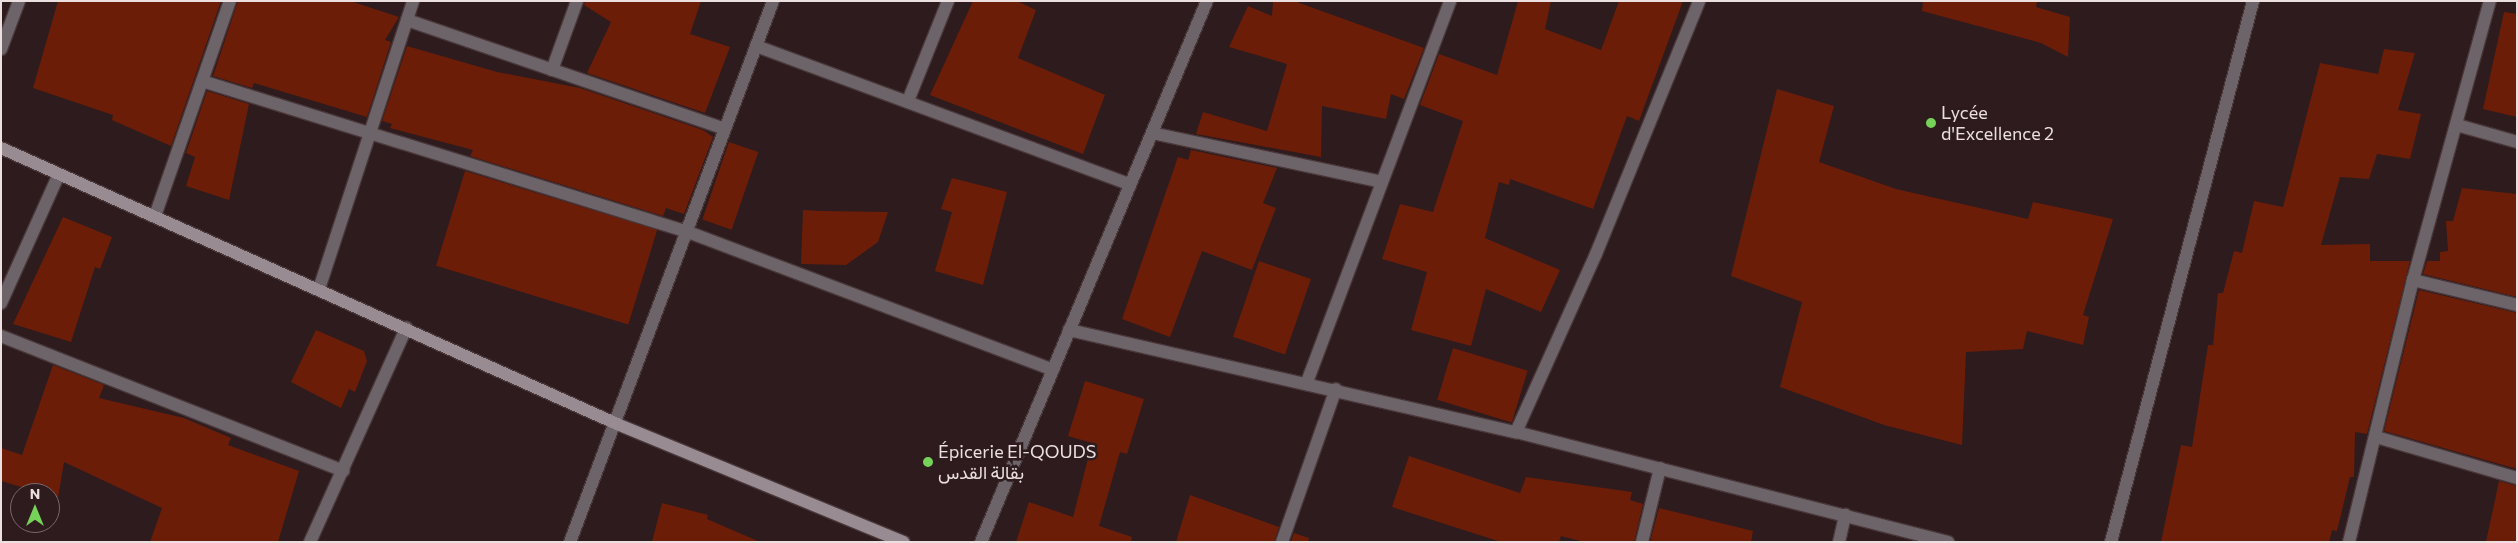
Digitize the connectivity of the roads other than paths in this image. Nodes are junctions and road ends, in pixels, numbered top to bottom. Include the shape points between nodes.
1 (19, 1) edge
2 (230, 1) edge
3 (413, 1) edge
4 (577, 1) edge
5 (773, 1) edge
6 (948, 1) edge
7 (1207, 1) edge
8 (1450, 1) edge
9 (1699, 1) edge
10 (2252, 1) edge
11 (2490, 1) edge
12 (407, 20) junction
13 (756, 46) junction
14 (1, 49) edge
15 (552, 70) junction
16 (202, 82) junction
17 (908, 102) junction
18 (2457, 125) junction
19 (725, 129) junction
20 (1152, 133) junction
21 (369, 135) junction
22 (2517, 142) edge
23 (1, 148) edge
24 (59, 174) junction
25 (1382, 182) junction
26 (1130, 184) junction
27 (155, 216) junction
28 (688, 232) junction
29 (2413, 280) junction
30 (318, 289) junction
31 (1, 303) edge
32 (2517, 305) edge
33 (406, 328) junction
34 (1069, 330) junction
35 (1, 336) edge
36 (1052, 370) junction
37 (1307, 382) junction
38 (1336, 389) junction
39 (617, 424) junction
40 (1516, 432) junction
41 (2376, 437) junction
42 (1660, 468) junction
43 (343, 471) junction
44 (2517, 478) edge
45 (1845, 515) junction
46 (310, 542) edge
47 (570, 542) edge
48 (904, 542) edge
49 (981, 542) edge
50 (1282, 542) edge
51 (1642, 542) edge
52 (1839, 542) edge
53 (1948, 542) edge
54 (2111, 542) edge
55 (2349, 542) edge

1 - 14 street
2 - 16 street
3 - 12 street
4 - 15 street
5 - 13 street
6 - 17 street
7 - 20 street
8 - 25 street
9 - 40 street via 1596,254
10 - 54 street
11 - 18 street
12 - 15 street
12 - 21 street
13 - 17 street
13 - 19 street
15 - 19 street
16 - 21 street
16 - 27 street
17 - 26 street
18 - 22 street
18 - 29 street
19 - 28 street
20 - 25 street
20 - 26 street
21 - 28 street
21 - 30 street
23 - 24 street
24 - 27 street
24 - 31 street
25 - 37 street
26 - 34 street
27 - 30 street
28 - 36 street
28 - 39 street
29 - 32 street
29 - 41 street
30 - 33 street
33 - 39 street
33 - 43 street
34 - 36 street
34 - 37 street
35 - 43 street
36 - 49 street
37 - 38 street
38 - 40 street
38 - 50 street
39 - 47 street
39 - 48 street
40 - 42 street
41 - 44 street
41 - 55 street
42 - 45 street
42 - 51 street
43 - 46 street
45 - 52 street
45 - 53 street

